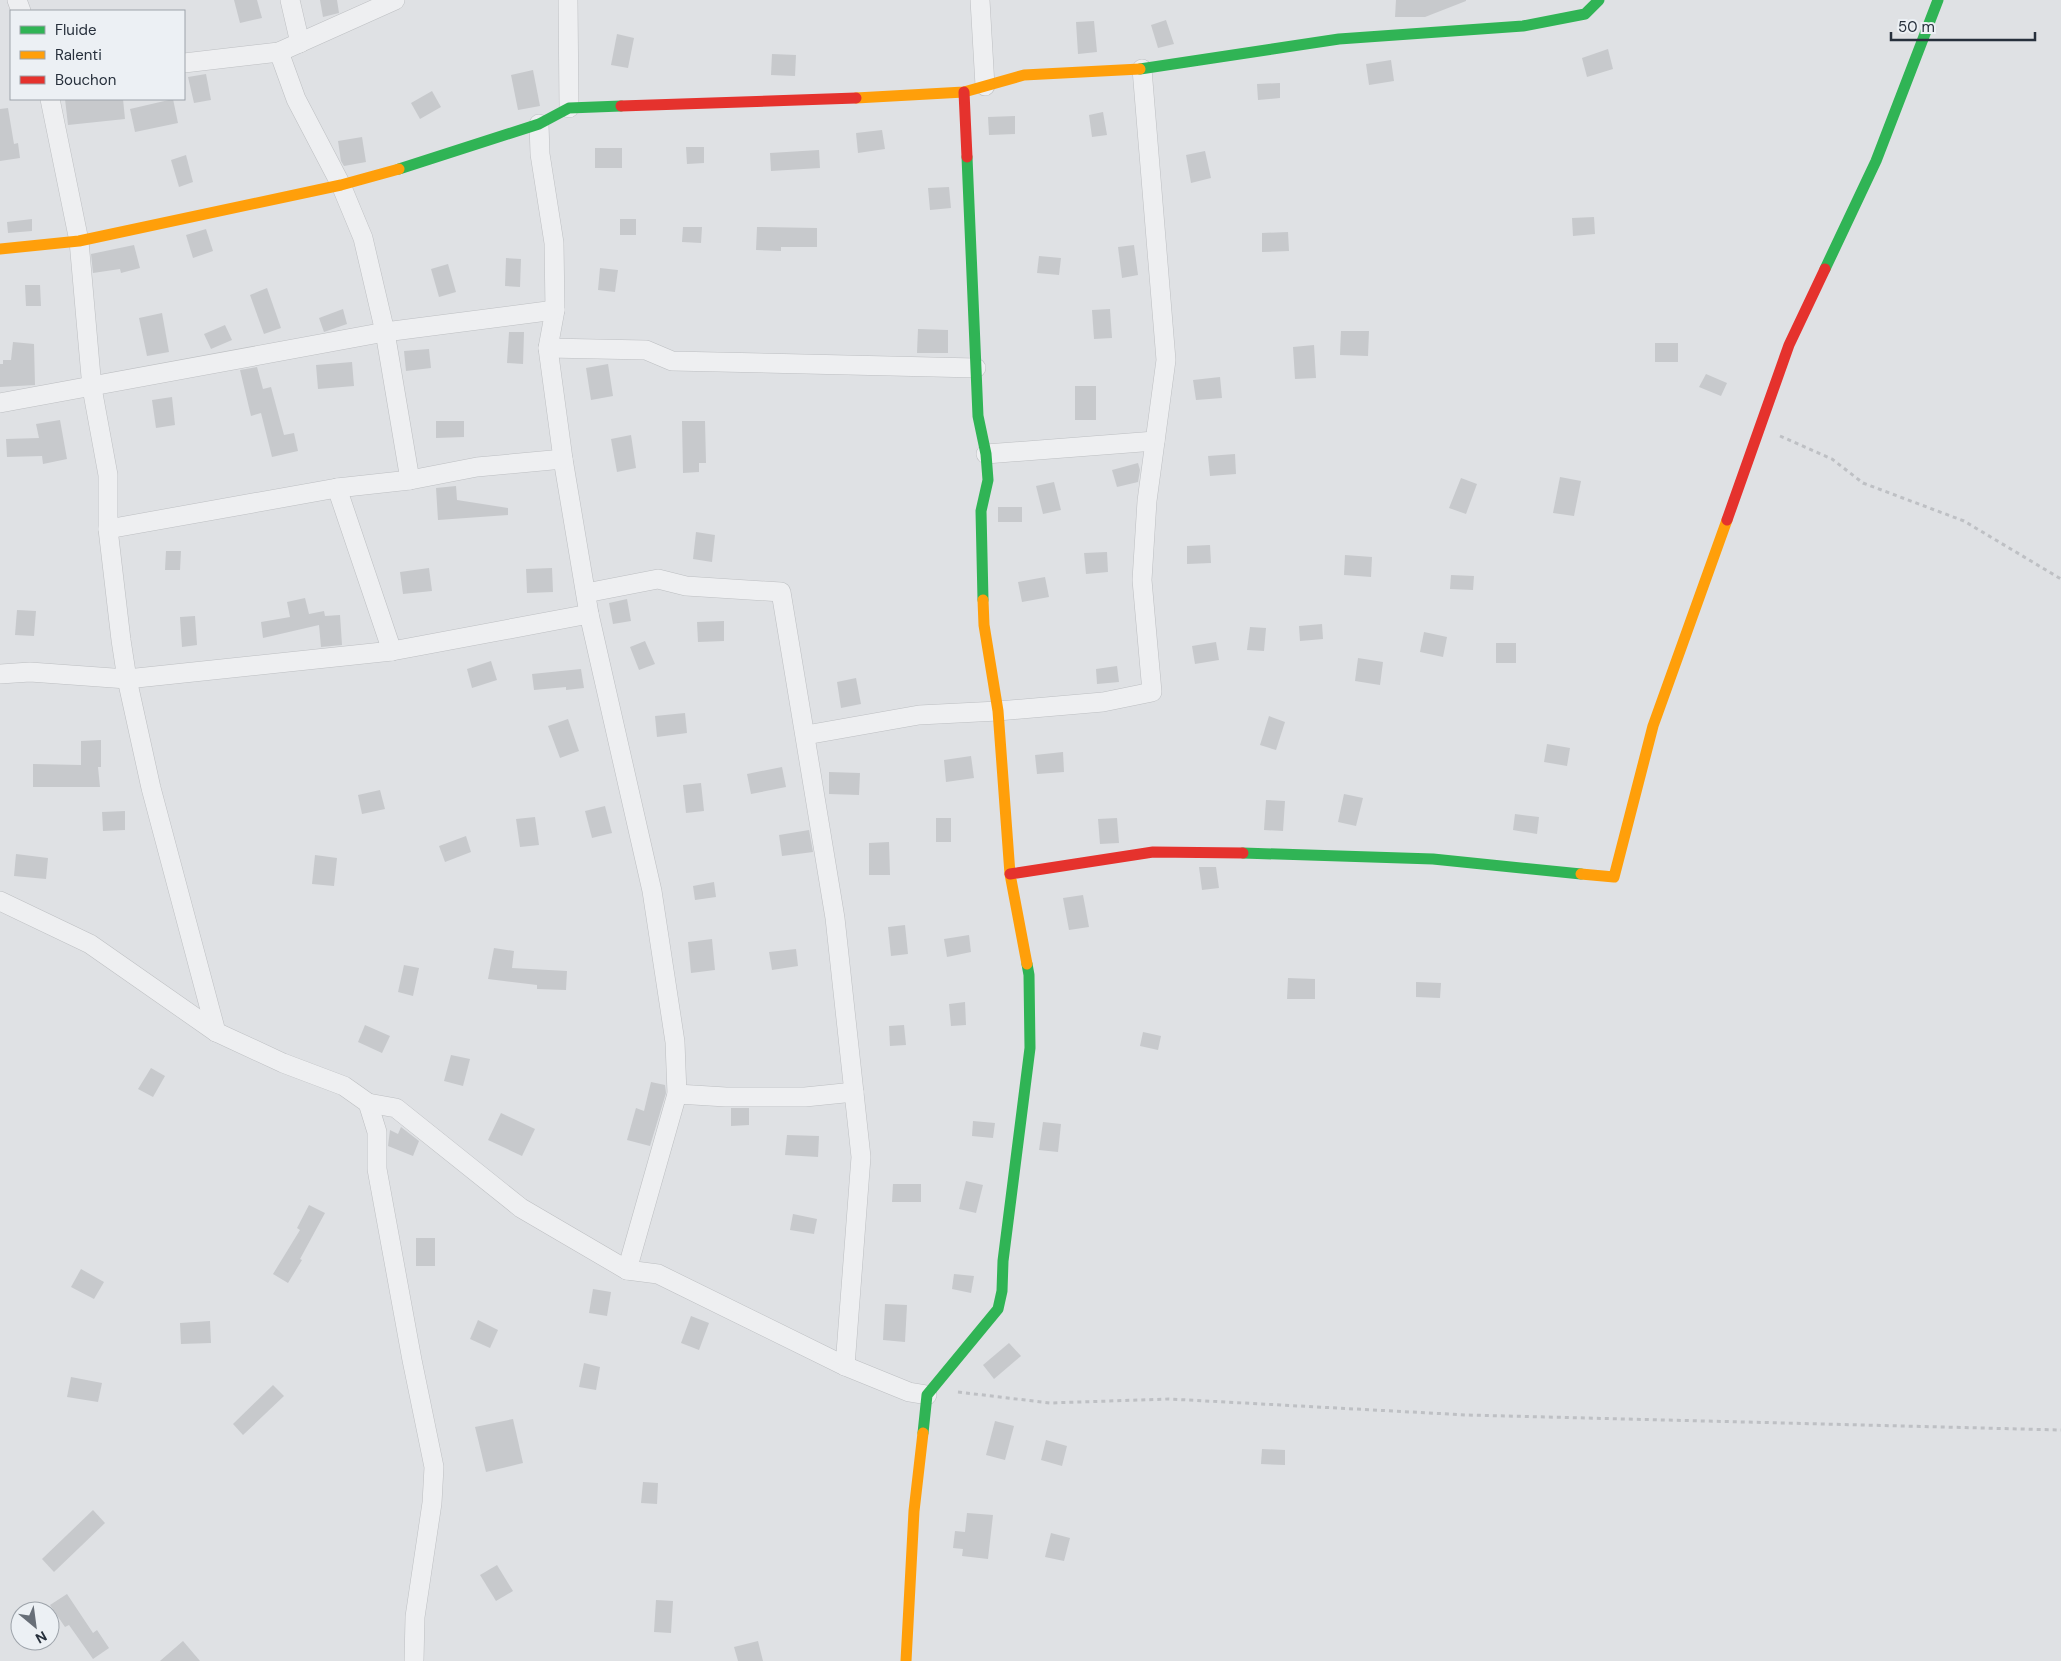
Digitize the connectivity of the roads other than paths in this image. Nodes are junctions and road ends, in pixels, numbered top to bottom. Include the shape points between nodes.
1 (290, 0) edge
2 (395, 0) edge
3 (568, 0) edge
4 (980, 0) edge
5 (1599, 0) edge
6 (1938, 0) edge
7 (300, 43) junction
8 (279, 52) junction
9 (185, 63) edge
10 (1142, 69) junction
11 (985, 86) junction
12 (964, 92) junction
13 (50, 100) edge
14 (569, 108) junction
15 (539, 124) junction
16 (341, 184) junction
17 (79, 241) junction
18 (0, 249) edge
19 (555, 310) junction
20 (385, 332) junction
21 (548, 348) junction
22 (976, 368) junction
23 (92, 388) junction
24 (0, 403) edge
25 (1155, 441) junction
26 (986, 454) junction
27 (563, 459) junction
28 (410, 480) junction
29 (338, 488) junction
30 (108, 529) junction
31 (586, 593) junction
32 (589, 614) junction
33 (392, 651) junction
34 (0, 674) edge
35 (128, 679) junction
36 (998, 711) junction
37 (806, 735) junction
38 (1010, 874) junction
39 (0, 901) edge
40 (216, 1032) junction
41 (854, 1092) junction
42 (677, 1094) junction
43 (368, 1103) junction
44 (627, 1270) junction
45 (845, 1366) junction
46 (930, 1392) junction
47 (414, 1661) edge
48 (906, 1661) edge

1 - 7 street
2 - 7 street
3 - 14 street
4 - 11 street
5 - 10 street via 1585,14 1523,26 1340,39
6 - 38 street via 1876,161 1789,345 1653,726 1614,877 1433,859 1227,852 1152,852
7 - 8 street
8 - 9 street
8 - 16 street via 296,99
10 - 11 street via 1024,75
10 - 25 street via 1166,360
11 - 12 street
12 - 14 street
12 - 22 street
13 - 17 street
14 - 15 street
15 - 16 street via 434,159
15 - 19 street via 540,154 554,243
16 - 17 street
16 - 20 street via 363,238
17 - 18 street
17 - 23 street
19 - 20 street
19 - 21 street
20 - 23 street
20 - 28 street
21 - 22 street via 646,350 672,361
21 - 27 street
22 - 26 street via 978,416
23 - 24 street
23 - 30 street via 108,475
25 - 26 street
25 - 36 street via 1142,580 1152,692 1102,702
26 - 36 street via 988,480 981,511 984,624
27 - 28 street via 477,466
27 - 31 street
28 - 29 street
29 - 30 street
29 - 33 street
30 - 35 street
31 - 32 street
31 - 37 street via 658,579 686,586 780,592
32 - 33 street
32 - 42 street via 652,890 675,1042
33 - 35 street
34 - 35 street via 30,672
35 - 40 street via 151,788
36 - 37 street via 919,716
36 - 38 street
37 - 41 street via 835,918
38 - 46 street via 1029,975 1030,1048 1002,1291 998,1309
39 - 40 street via 90,944
40 - 43 street via 283,1064 344,1086
41 - 42 street via 805,1097
41 - 45 street via 861,1157
42 - 44 street
43 - 44 street via 396,1108 521,1208
43 - 47 street via 377,1132 377,1169 434,1467 432,1503 414,1617
44 - 45 street via 658,1274
45 - 46 street via 909,1392
46 - 48 street via 914,1511

